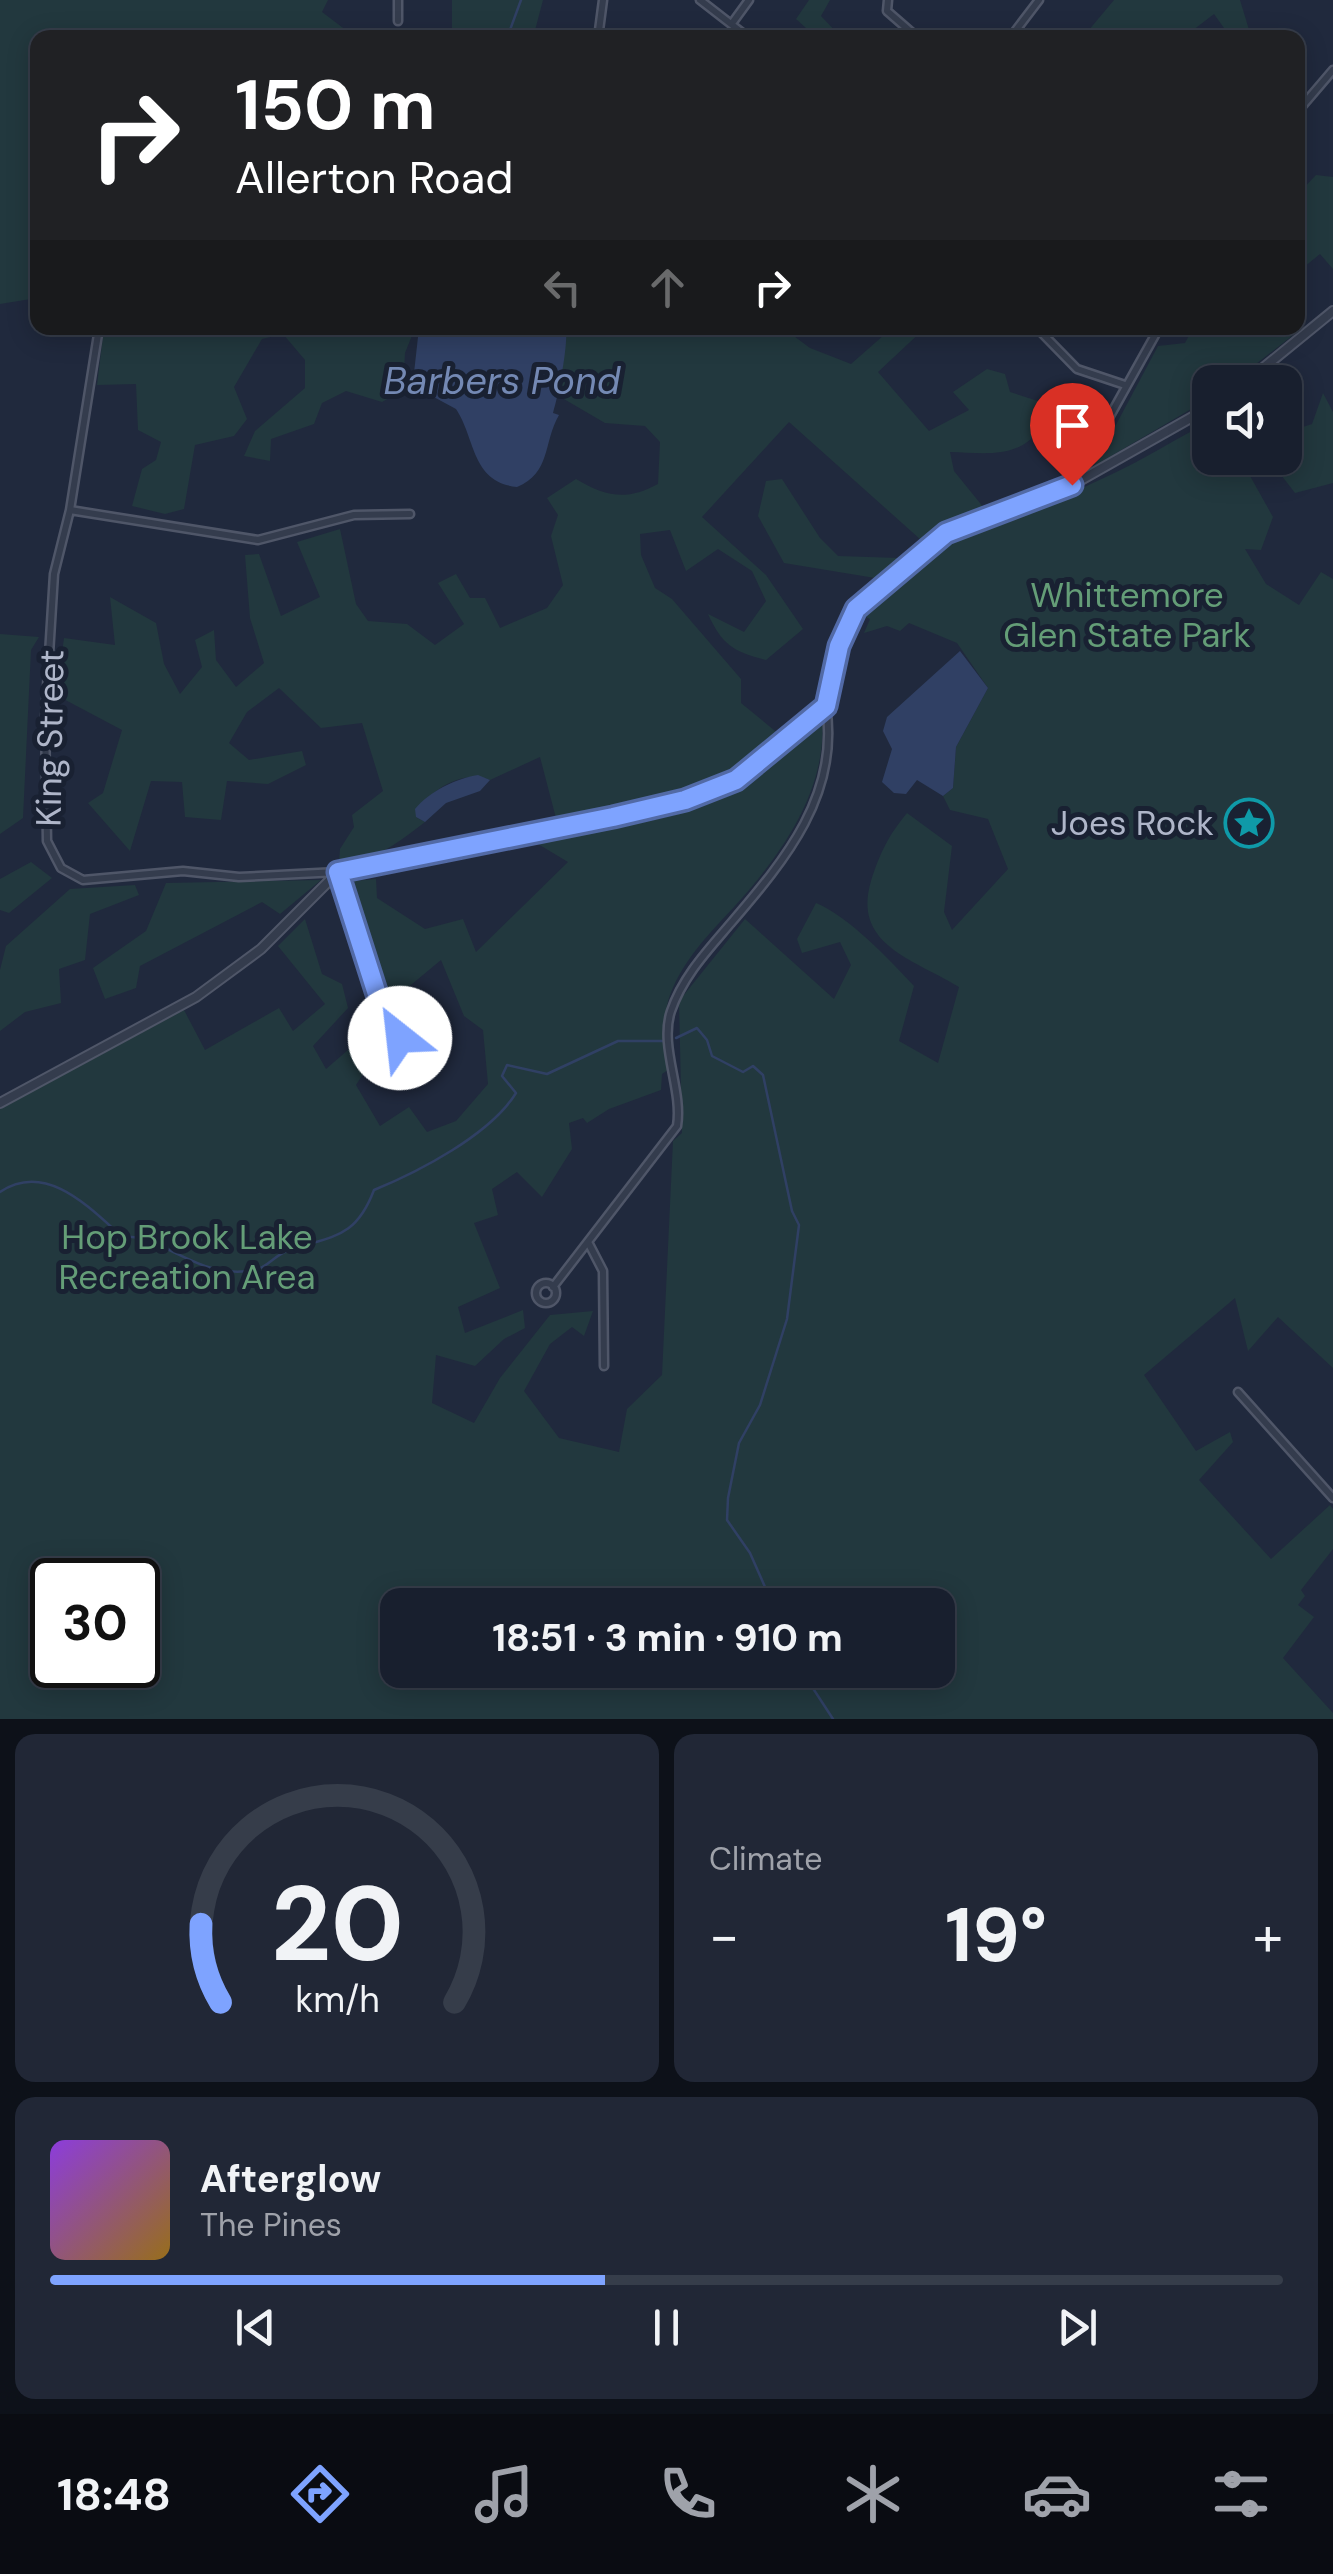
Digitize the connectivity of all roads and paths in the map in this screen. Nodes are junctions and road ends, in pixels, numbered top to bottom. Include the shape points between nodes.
1 (398, 0) edge
2 (604, 0) edge
3 (700, 0) edge
4 (748, 0) edge
5 (888, 0) edge
6 (1040, 0) edge
7 (398, 21) dead end
8 (733, 22) junction
9 (599, 30) edge
10 (741, 30) edge
11 (909, 30) edge
12 (1016, 30) edge
13 (1333, 70) edge
14 (1305, 103) edge
15 (1333, 311) edge
16 (1305, 334) edge
17 (98, 335) edge
18 (1044, 335) edge
19 (1155, 335) edge
20 (1304, 335) edge
21 (1267, 365) edge
22 (1126, 386) junction
23 (1192, 417) edge
24 (1072, 485) junction
25 (70, 510) junction
26 (410, 514) dead end
27 (826, 706) junction
28 (338, 872) junction
29 (392, 1023) dead end
30 (0, 1103) edge
31 (589, 1244) junction
32 (553, 1287) dead end
33 (604, 1366) dead end
34 (1238, 1392) dead end
35 (1333, 1498) edge

1 - 7 street
2 - 9 street
3 - 8 street
4 - 8 street
5 - 11 street via 887,11
6 - 12 street
8 - 10 street
13 - 14 street
15 - 16 street
17 - 25 street, King Street
18 - 22 street via 1077,369
19 - 22 street
20 - 21 street
22 - 24 street
23 - 24 street
24 - 27 street via 946,533 856,609 839,646
25 - 26 street via 258,540 354,516
25 - 28 street, King Street via 54,574 44,719 47,841 61,868 83,880 183,871 239,878
27 - 28 street via 736,780 685,800
27 - 31 street via 831,738 824,785 777,867 693,968 670,1014 679,1114 672,1135
28 - 29 street via 367,970
28 - 30 street via 261,949 196,997
31 - 32 street
31 - 33 street via 603,1271
34 - 35 street

